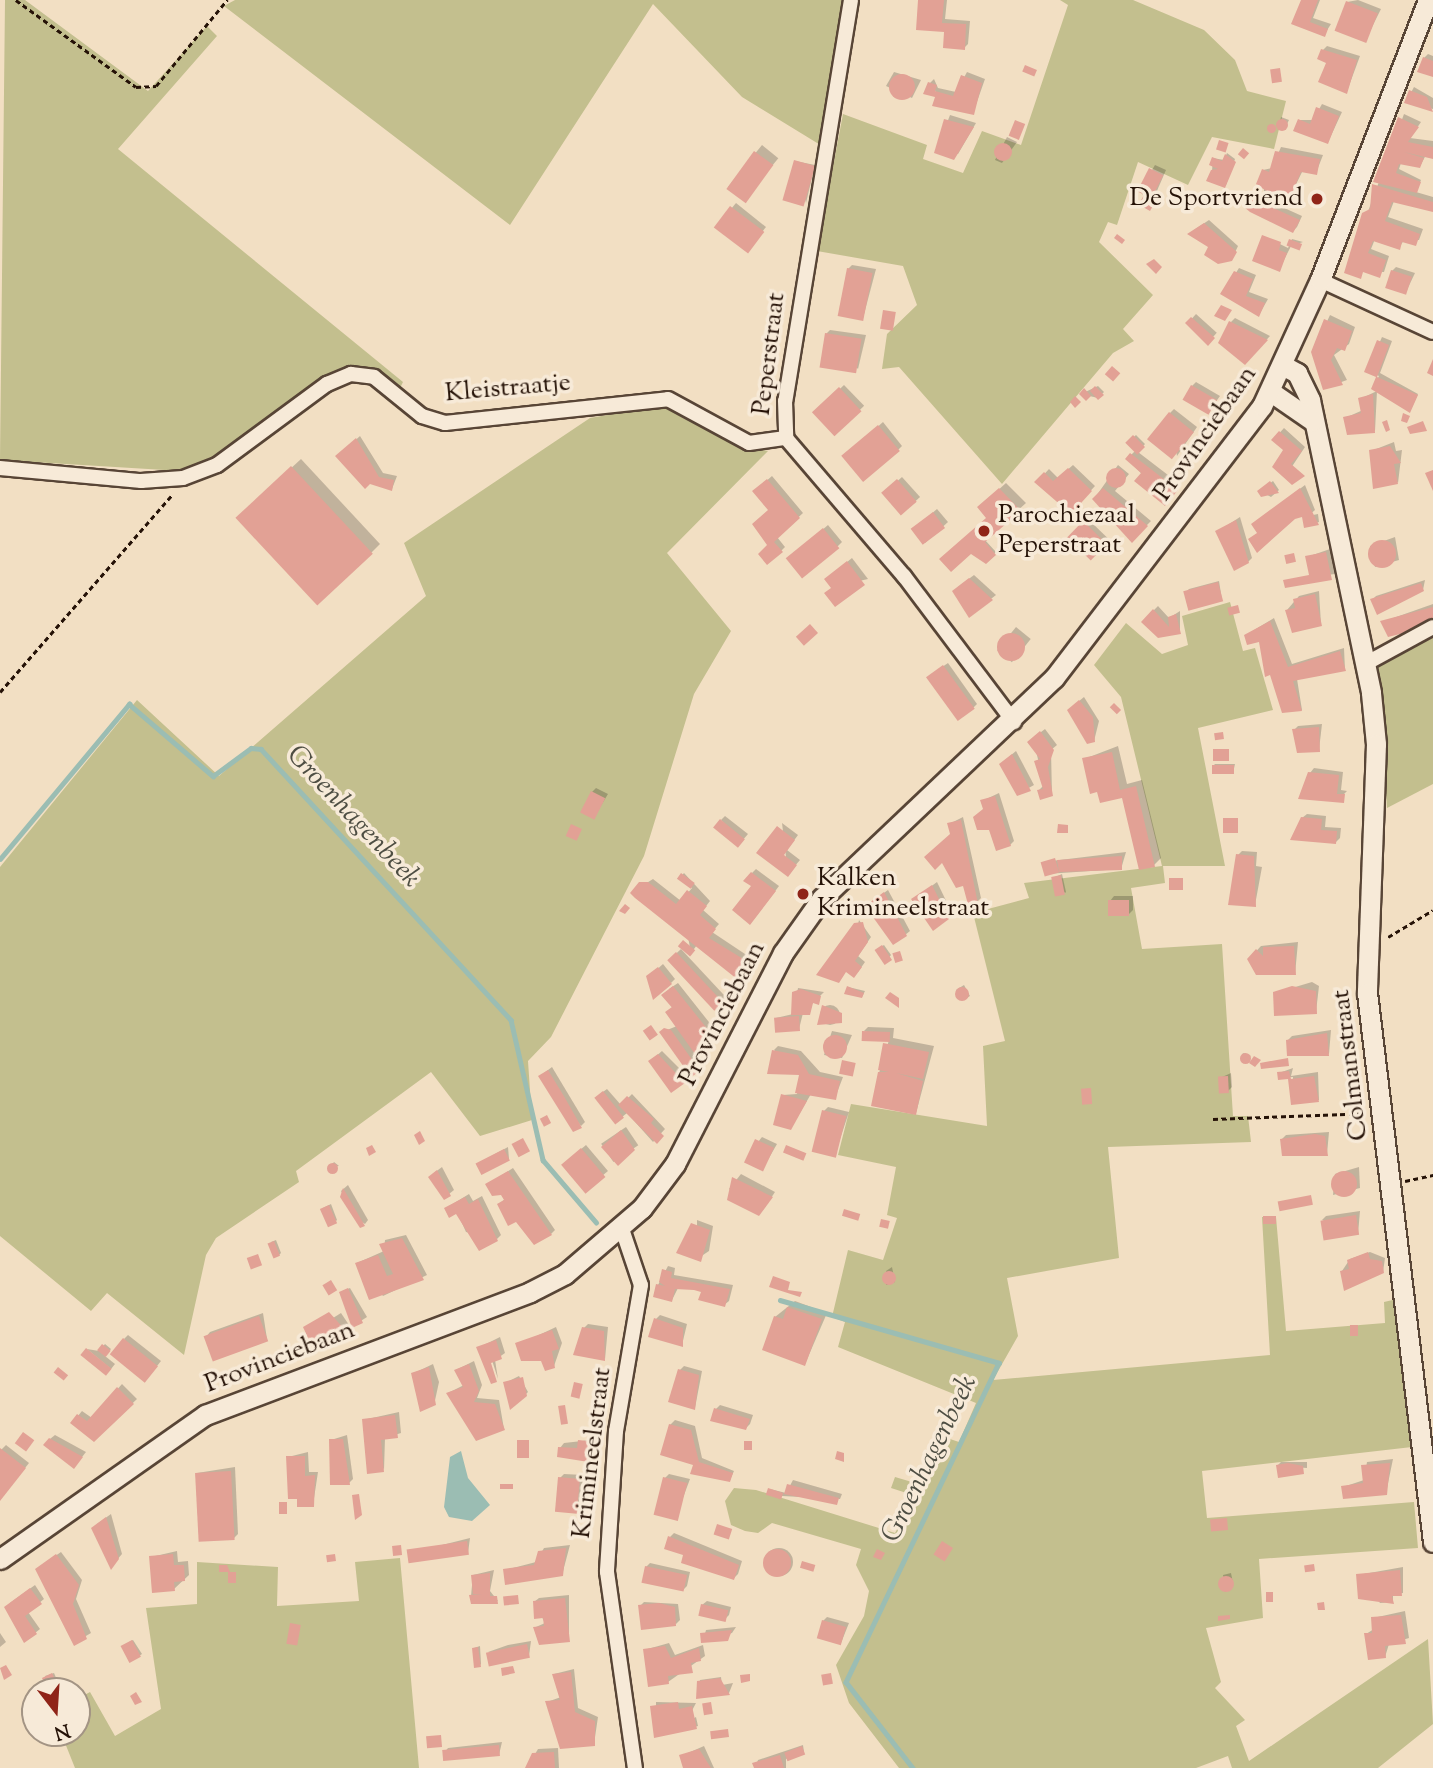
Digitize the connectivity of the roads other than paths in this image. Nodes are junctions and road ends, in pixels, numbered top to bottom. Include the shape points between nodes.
1 (851, 0) edge
2 (1428, 0) edge
3 (1320, 280) junction
4 (1433, 332) edge
5 (1284, 366) junction
6 (1271, 391) junction
7 (1312, 421) junction
8 (786, 438) junction
9 (0, 468) edge
10 (1433, 628) edge
11 (1365, 664) junction
12 (1014, 722) junction
13 (622, 1229) junction
14 (1433, 1542) edge
15 (0, 1559) edge
16 (635, 1768) edge

1 - 8 street, Peperstraat via 785,401
2 - 3 main road, Provinciebaan
3 - 4 street
3 - 5 main road, Provinciebaan
5 - 6 main road, Provinciebaan
5 - 7 main road, Colmanstraat via 1297,373
6 - 7 main road
6 - 12 main road, Provinciebaan via 1164,539
7 - 11 main road, Colmanstraat
8 - 9 street, Kleistraatje via 749,443 668,399 445,423 422,416 374,377 351,374 327,384 217,465 183,478 141,481
8 - 12 street, Peperstraat via 904,576
10 - 11 street
11 - 14 main road, Colmanstraat via 1376,744 1367,942
12 - 13 main road, Provinciebaan via 822,898 783,953 675,1164
13 - 15 main road, Provinciebaan via 565,1274 530,1292 205,1415
13 - 16 street, Krimineelstraat via 640,1285 616,1431 607,1572

